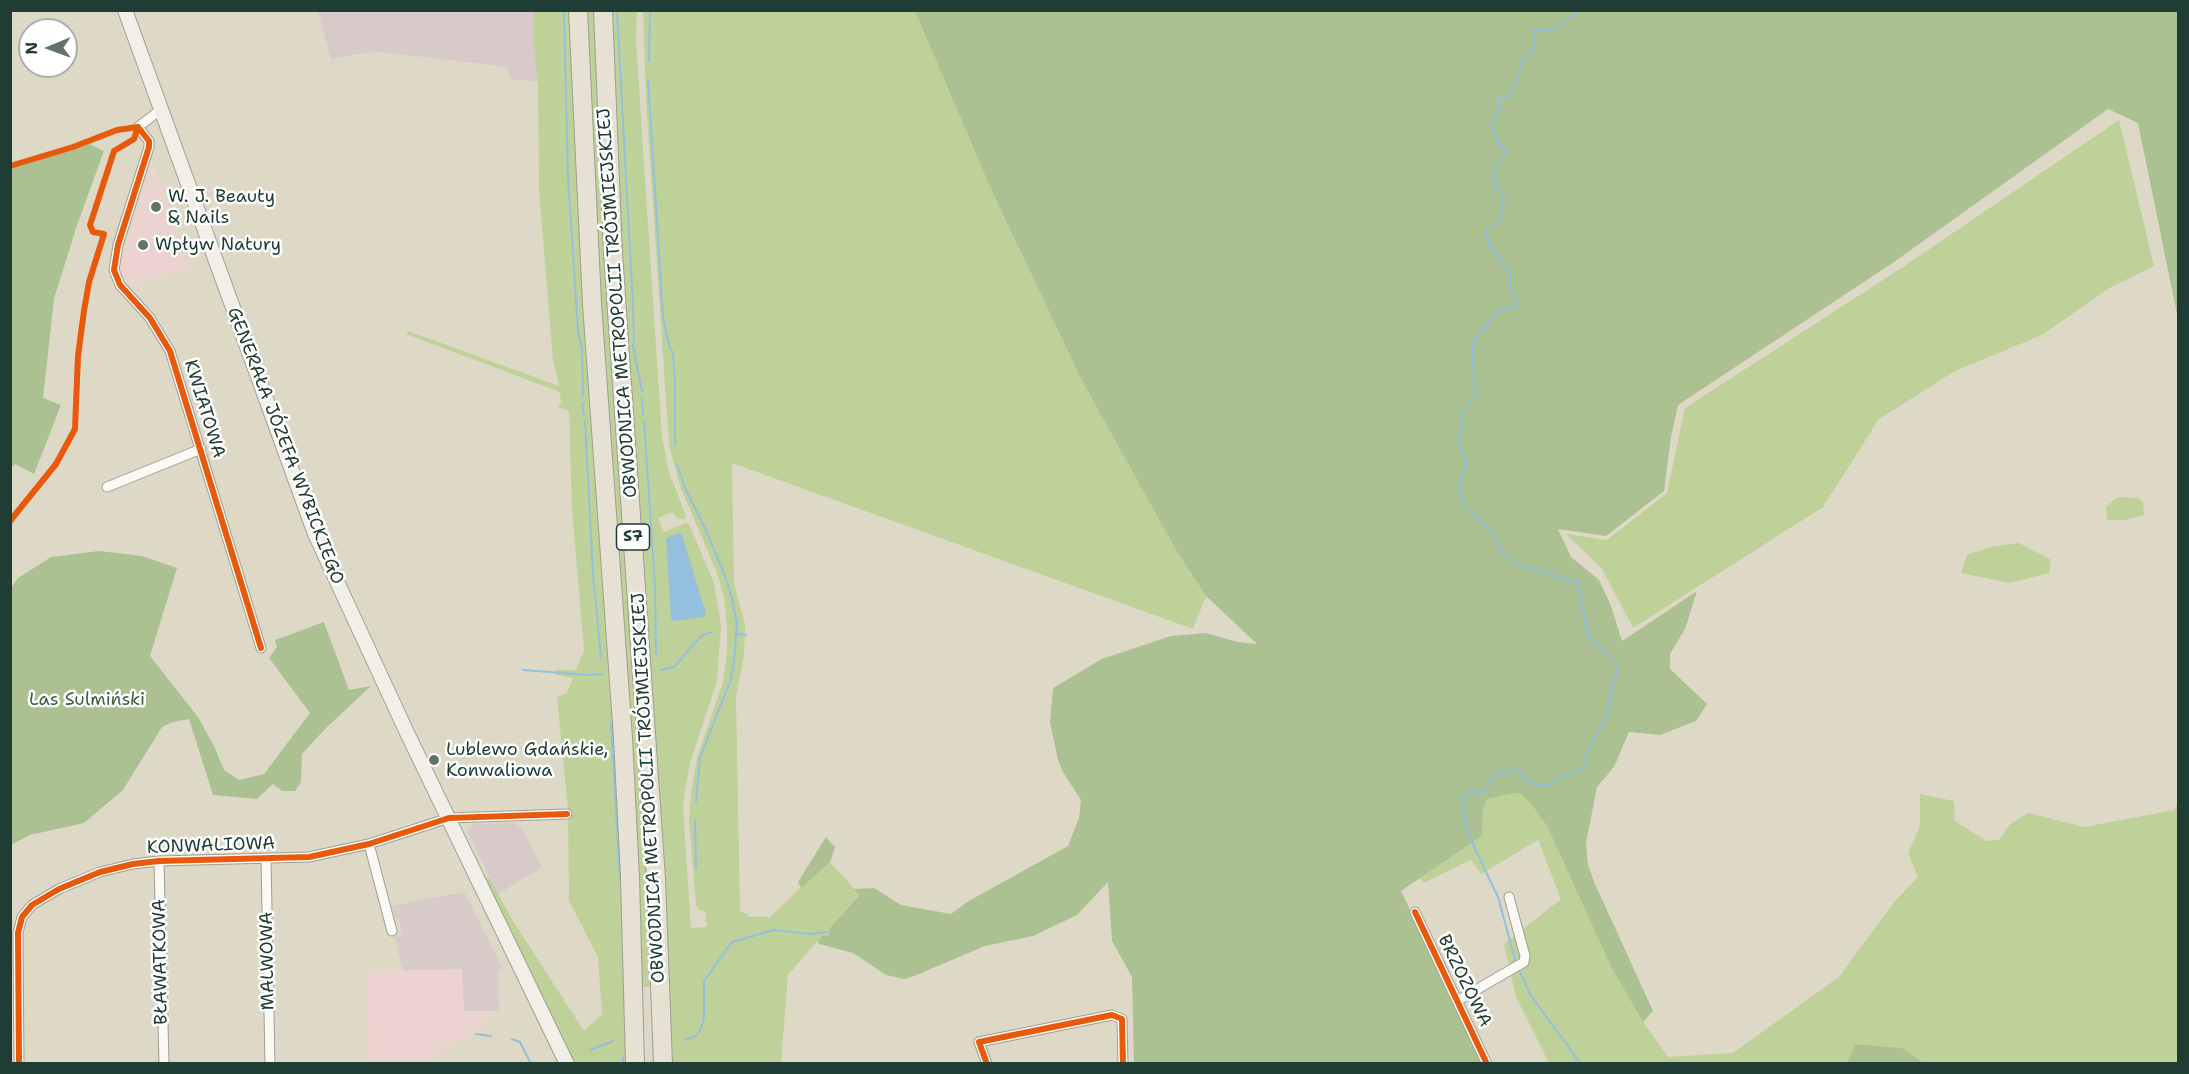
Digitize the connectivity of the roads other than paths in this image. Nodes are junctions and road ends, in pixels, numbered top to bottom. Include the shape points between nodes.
1 (125, 10) edge
2 (578, 10) edge
3 (603, 10) edge
4 (161, 111) junction
5 (201, 449) junction
6 (107, 487) dead end
7 (261, 648) dead end
8 (567, 814) dead end
9 (449, 818) junction
10 (369, 844) junction
11 (266, 860) junction
12 (159, 861) junction
13 (1509, 897) dead end
14 (1414, 912) dead end
15 (392, 931) dead end
16 (1457, 1001) junction
17 (19, 1064) edge
18 (164, 1064) edge
19 (270, 1064) edge
20 (567, 1064) edge
21 (635, 1064) edge
22 (663, 1064) edge
23 (987, 1064) edge
24 (1123, 1064) edge
25 (1487, 1064) edge

1 - 4 main road, GENERAŁA JÓZEFA WYBICKIEGO
2 - 21 highway, OBWODNICA METROPOLII TRÓJMIEJSKIEJ / S7 via 592,304 623,738
3 - 22 highway, OBWODNICA METROPOLII TRÓJMIEJSKIEJ / S7 via 613,253 656,879
4 - 5 street, KWIATOWA via 138,127 149,147 114,270 120,285 150,318 170,351
4 - 9 main road, GENERAŁA JÓZEFA WYBICKIEGO via 315,534
5 - 6 street
5 - 7 street, KWIATOWA
8 - 9 street, KONWALIOWA
9 - 10 street, KONWALIOWA
9 - 20 main road, GENERAŁA JÓZEFA WYBICKIEGO
10 - 11 street, KONWALIOWA via 309,857
10 - 15 street
11 - 12 street, KONWALIOWA
11 - 19 street, MALWOWA
12 - 17 street, KONWALIOWA via 100,872 58,889 32,905 22,917 18,933
12 - 18 street, BŁAWATKOWA
13 - 16 street, BRZOZOWA via 1526,956 1524,962
14 - 16 street, BRZOZOWA
16 - 25 street, BRZOZOWA
23 - 24 street via 979,1042 1112,1015 1122,1019

